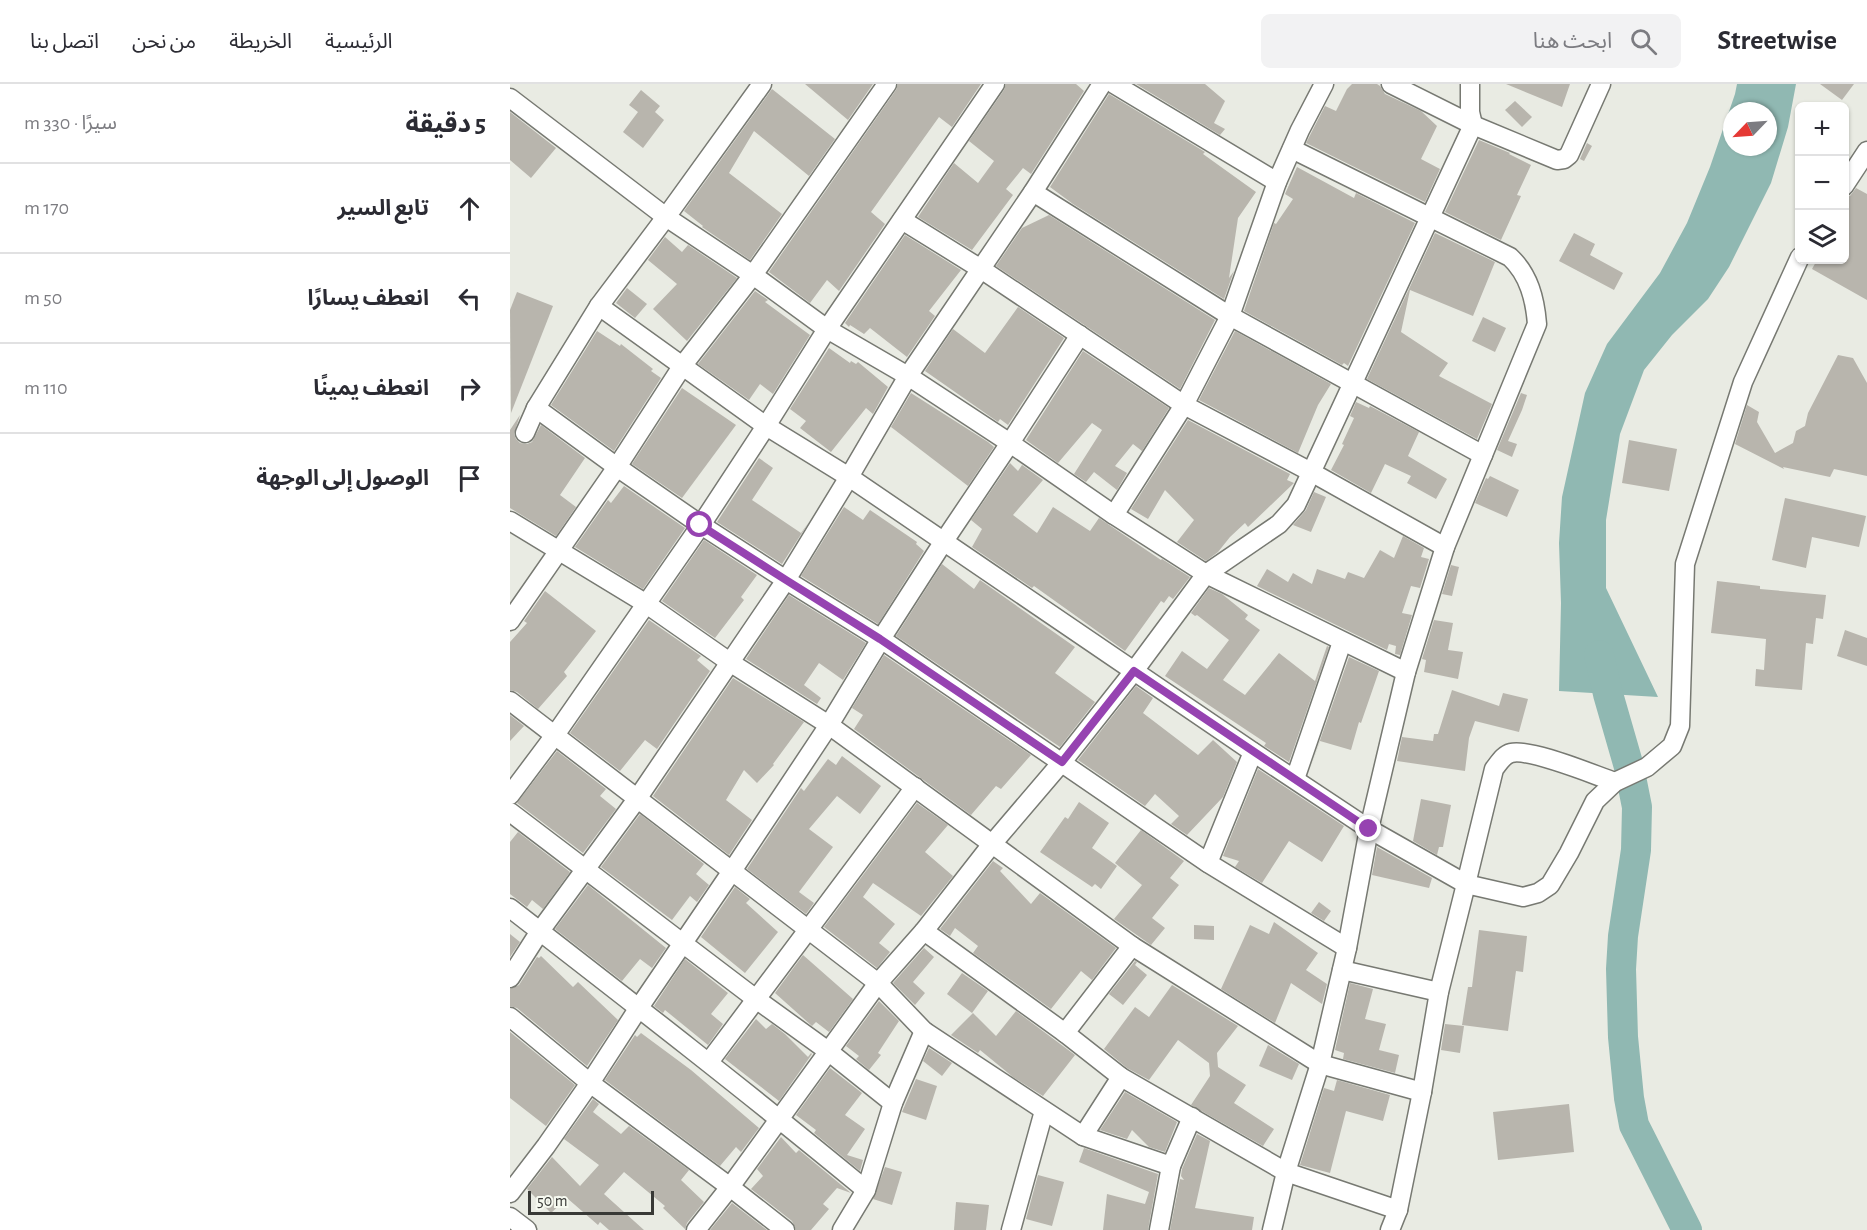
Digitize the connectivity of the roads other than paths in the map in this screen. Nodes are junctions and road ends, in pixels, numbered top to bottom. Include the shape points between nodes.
1 (762, 84) edge
2 (887, 84) edge
3 (995, 84) edge
4 (1102, 84) edge
5 (1114, 84) edge
6 (1324, 84) edge
7 (1391, 84) edge
8 (1470, 84) edge
9 (1601, 84) edge
10 (510, 98) edge
11 (1473, 125) junction
12 (1292, 149) junction
13 (1867, 151) edge
14 (1849, 180) edge
15 (1277, 182) junction
16 (1033, 192) junction
17 (666, 217) junction
18 (1430, 217) junction
19 (902, 220) junction
20 (1797, 264) edge
21 (981, 269) junction
22 (753, 275) junction
23 (599, 306) junction
24 (1230, 316) junction
25 (827, 329) junction
26 (1080, 335) junction
27 (682, 364) junction
28 (908, 376) junction
29 (1353, 383) junction
30 (1184, 405) junction
31 (536, 408) junction
32 (766, 426) junction
33 (525, 433) dead end
34 (1010, 443) junction
35 (1483, 455) junction
36 (617, 467) junction
37 (1311, 472) junction
38 (849, 477) junction
39 (1114, 515) junction
40 (510, 521) edge
41 (700, 525) junction
42 (944, 541) junction
43 (1445, 547) junction
44 (558, 551) junction
45 (1206, 574) junction
46 (786, 580) junction
47 (645, 603) junction
48 (510, 621) edge
49 (880, 639) junction
50 (1342, 642) junction
51 (731, 663) junction
52 (1134, 671) junction
53 (1406, 672) junction
54 (510, 701) edge
55 (829, 725) junction
56 (555, 735) junction
57 (1253, 752) junction
58 (1062, 762) junction
59 (1294, 779) junction
60 (1615, 782) junction
61 (915, 787) junction
62 (510, 795) edge
63 (638, 799) junction
64 (510, 812) edge
65 (1369, 829) junction
66 (992, 844) junction
67 (1208, 863) junction
68 (585, 870) junction
69 (732, 871) junction
70 (1466, 884) junction
71 (510, 908) edge
72 (807, 929) junction
73 (924, 931) junction
74 (540, 932) junction
75 (683, 943) junction
76 (1132, 946) junction
77 (1347, 948) junction
78 (1342, 970) junction
79 (510, 978) edge
80 (878, 983) junction
81 (1439, 992) junction
82 (756, 999) junction
83 (638, 1009) junction
84 (510, 1017) edge
85 (924, 1030) junction
86 (1065, 1033) junction
87 (828, 1051) junction
88 (709, 1062) junction
89 (1320, 1064) junction
90 (1121, 1077) junction
91 (590, 1083) junction
92 (1422, 1092) junction
93 (893, 1103) junction
94 (1044, 1111) junction
95 (1192, 1117) junction
96 (779, 1118) junction
97 (1083, 1136) junction
98 (1171, 1166) junction
99 (1286, 1172) junction
100 (730, 1187) junction
101 (866, 1190) junction
102 (510, 1193) edge
103 (1398, 1209) junction
104 (696, 1230) edge
105 (785, 1230) edge
106 (842, 1230) edge
107 (1011, 1230) edge
108 (1159, 1230) edge
109 (1272, 1230) edge
110 (1390, 1230) edge

1 - 17 street
2 - 22 street
3 - 19 street
4 - 16 street
5 - 15 street
6 - 12 street
7 - 11 street
8 - 11 street
9 - 11 street via 1564,159 1557,160
10 - 17 street
11 - 18 street
12 - 15 street
12 - 18 street
13 - 14 street
15 - 24 street
16 - 21 street
16 - 24 street
17 - 22 street
17 - 23 street
18 - 29 street
18 - 35 street via 1510,257 1520,266 1534,298 1538,324
19 - 21 street
19 - 25 street
20 - 60 street via 1743,382 1685,564 1680,726 1672,746 1647,767
21 - 26 street
21 - 28 street
22 - 25 street
22 - 27 street
23 - 27 street
23 - 31 street
24 - 29 street
24 - 30 street
25 - 28 street
25 - 32 street
26 - 30 street
26 - 34 street
27 - 32 street
27 - 36 street
28 - 34 street
28 - 38 street
29 - 35 street
29 - 37 street
30 - 37 street
30 - 39 street
31 - 33 street
31 - 36 street
32 - 38 street
32 - 41 street
34 - 39 street
34 - 42 street
35 - 43 street
36 - 41 street
36 - 44 street
37 - 43 street
37 - 45 street via 1286,519
38 - 42 street
38 - 46 street
39 - 45 street
40 - 44 street
41 - 46 street
41 - 47 street
42 - 49 street
42 - 52 street
43 - 53 street
44 - 47 street
44 - 48 street
45 - 50 street
45 - 52 street
46 - 49 street
46 - 51 street
47 - 51 street
47 - 56 street
49 - 55 street
49 - 58 street
50 - 53 street
50 - 59 street
51 - 55 street
51 - 63 street
52 - 57 street
52 - 58 street
53 - 65 street
54 - 56 street
55 - 61 street
55 - 69 street
56 - 62 street
56 - 63 street
57 - 59 street
57 - 67 street
58 - 66 street
58 - 67 street
59 - 65 street
60 - 70 street via 1594,801 1550,885 1539,893 1523,897
60 - 70 street via 1540,756 1513,752 1504,756 1494,769
61 - 66 street
61 - 72 street
63 - 68 street
63 - 69 street
64 - 68 street
65 - 70 street
65 - 77 street
66 - 73 street
66 - 76 street
67 - 77 street
68 - 74 street
68 - 75 street
69 - 72 street
69 - 75 street
70 - 81 street
71 - 74 street
72 - 80 street
72 - 82 street
73 - 80 street
73 - 86 street
74 - 79 street
74 - 83 street
75 - 82 street
75 - 83 street
76 - 86 street
76 - 89 street
77 - 78 street
78 - 81 street
78 - 89 street
80 - 85 street
80 - 87 street
81 - 92 street
82 - 87 street
82 - 88 street
83 - 88 street
83 - 91 street
84 - 91 street
85 - 93 street
85 - 94 street
86 - 90 street
87 - 93 street
87 - 96 street
88 - 96 street
89 - 92 street
89 - 99 street
90 - 95 street
90 - 97 street
91 - 100 street
91 - 102 street
92 - 103 street
93 - 101 street
94 - 97 street
94 - 107 street
95 - 98 street
95 - 99 street
96 - 100 street
96 - 101 street
97 - 98 street
98 - 108 street
99 - 103 street
99 - 109 street
100 - 104 street
100 - 105 street
101 - 106 street
103 - 110 street

